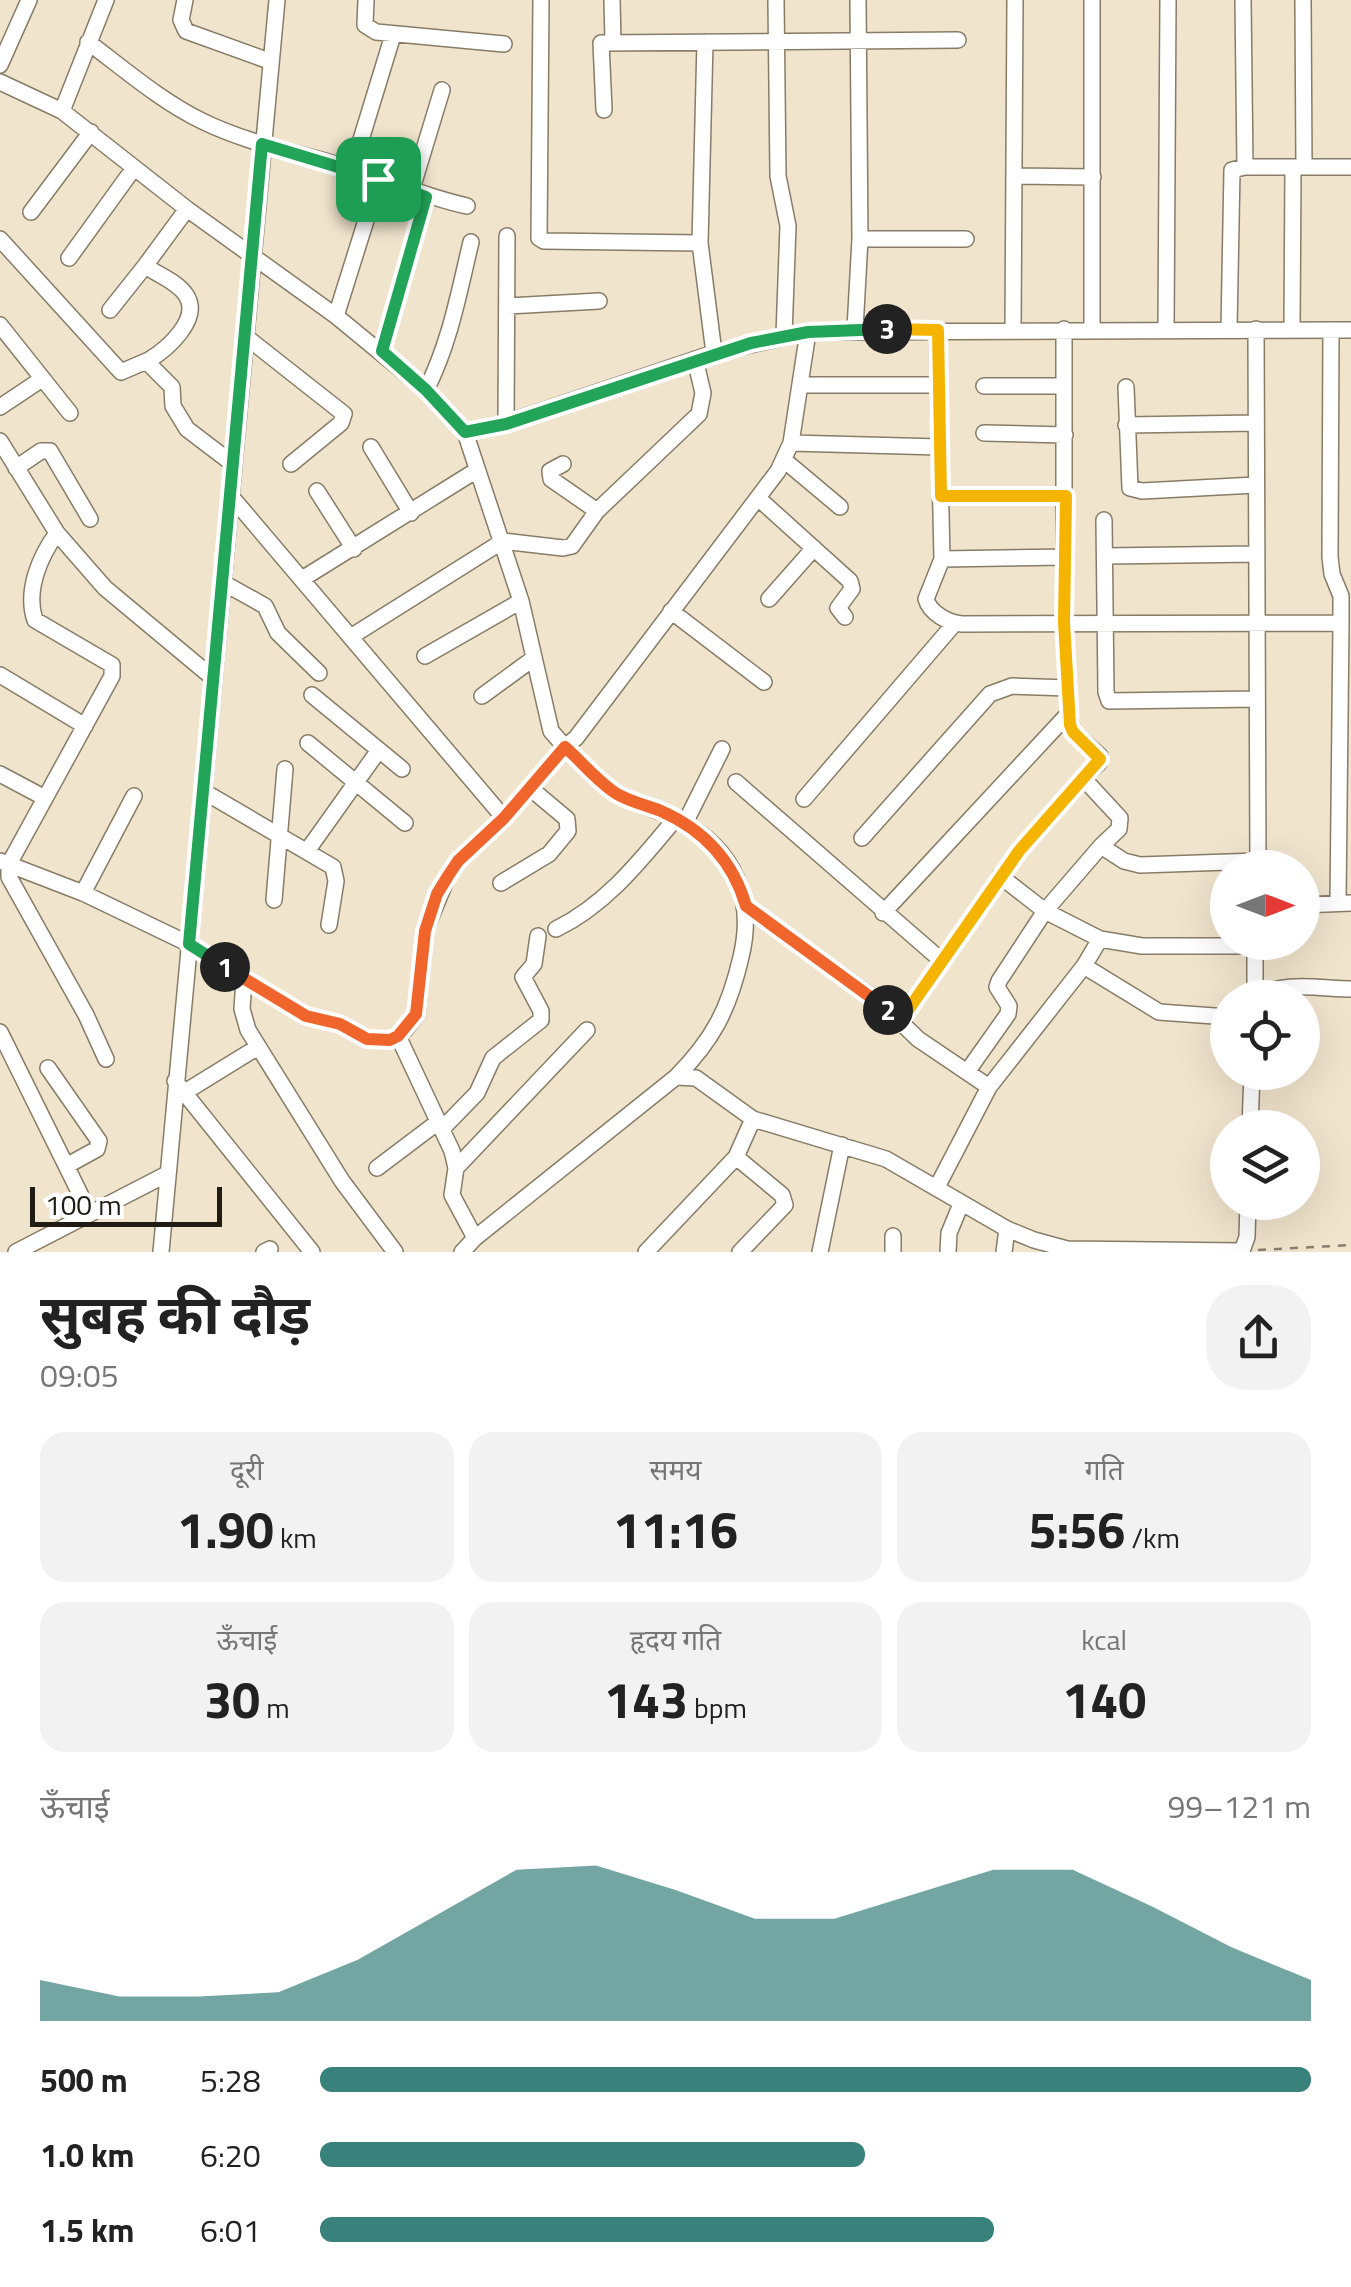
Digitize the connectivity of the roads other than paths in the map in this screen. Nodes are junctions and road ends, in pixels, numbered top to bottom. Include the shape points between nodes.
1 (28, 0) edge
2 (106, 0) edge
3 (184, 0) edge
4 (277, 0) edge
5 (366, 0) edge
6 (540, 0) edge
7 (612, 0) edge
8 (776, 0) edge
9 (858, 0) edge
10 (1015, 0) edge
11 (1092, 0) edge
12 (1168, 0) edge
13 (1243, 0) edge
14 (1303, 0) edge
15 (393, 34) junction
16 (859, 40) junction
17 (958, 40) dead end
18 (88, 42) junction
19 (614, 42) junction
20 (705, 42) junction
21 (777, 42) junction
22 (504, 44) dead end
23 (270, 61) junction
24 (0, 65) edge
25 (0, 82) edge
26 (442, 90) dead end
27 (604, 110) dead end
28 (62, 111) junction
29 (92, 132) junction
30 (262, 144) junction
31 (1245, 166) junction
32 (1298, 167) junction
33 (1351, 167) edge
34 (134, 168) junction
35 (352, 169) junction
36 (1014, 176) junction
37 (1093, 177) junction
38 (378, 179) junction
39 (419, 194) junction
40 (467, 206) dead end
41 (187, 209) junction
42 (30, 212) dead end
43 (508, 236) dead end
44 (966, 238) dead end
45 (0, 239) edge
46 (860, 239) junction
47 (471, 242) dead end
48 (700, 243) junction
49 (253, 256) junction
50 (69, 258) dead end
51 (145, 266) junction
52 (598, 301) dead end
53 (508, 306) junction
54 (110, 310) dead end
55 (336, 316) junction
56 (0, 325) edge
57 (1166, 328) junction
58 (1228, 328) junction
59 (1292, 328) junction
60 (855, 329) junction
61 (1013, 329) junction
62 (1064, 329) junction
63 (1092, 329) junction
64 (1256, 329) junction
65 (938, 330) junction
66 (1331, 330) junction
67 (1351, 330) edge
68 (808, 332) junction
69 (246, 336) junction
70 (784, 336) junction
71 (382, 351) junction
72 (714, 353) junction
73 (695, 359) junction
74 (149, 360) junction
75 (42, 378) junction
76 (800, 385) junction
77 (938, 385) junction
78 (984, 386) dead end
79 (1064, 386) junction
80 (1126, 387) dead end
81 (426, 390) junction
82 (0, 408) edge
83 (70, 414) dead end
84 (1256, 423) junction
85 (506, 424) junction
86 (1126, 424) junction
87 (465, 432) junction
88 (984, 433) dead end
89 (1065, 435) junction
90 (0, 441) edge
91 (790, 443) junction
92 (371, 447) dead end
93 (940, 447) junction
94 (784, 460) junction
95 (233, 464) junction
96 (291, 464) dead end
97 (563, 464) dead end
98 (16, 468) junction
99 (477, 470) junction
100 (1255, 485) junction
101 (317, 491) dead end
102 (230, 495) junction
103 (941, 496) junction
104 (1066, 496) junction
105 (758, 498) junction
106 (840, 506) dead end
107 (597, 511) junction
108 (411, 513) junction
109 (90, 520) dead end
110 (1104, 520) dead end
111 (57, 533) junction
112 (502, 540) junction
113 (814, 548) junction
114 (354, 549) junction
115 (1256, 554) junction
116 (1105, 556) junction
117 (1066, 557) junction
118 (942, 558) junction
119 (302, 580) junction
120 (222, 582) junction
121 (769, 599) dead end
122 (520, 601) junction
123 (671, 611) junction
124 (846, 617) dead end
125 (1064, 622) junction
126 (954, 624) junction
127 (1104, 624) junction
128 (1257, 624) junction
129 (1342, 624) junction
130 (352, 636) junction
131 (425, 656) dead end
132 (534, 658) junction
133 (320, 673) dead end
134 (0, 675) edge
135 (213, 678) junction
136 (764, 682) dead end
137 (1068, 688) junction
138 (312, 695) dead end
139 (482, 696) dead end
140 (1257, 699) junction
141 (1069, 713) junction
142 (85, 726) junction
143 (308, 743) dead end
144 (565, 747) junction
145 (379, 750) junction
146 (722, 750) dead end
147 (402, 769) dead end
148 (285, 770) dead end
149 (0, 774) edge
150 (1083, 778) junction
151 (356, 782) junction
152 (736, 782) dead end
153 (530, 788) junction
154 (203, 791) junction
155 (134, 796) dead end
156 (45, 798) junction
157 (804, 799) dead end
158 (504, 818) junction
159 (680, 821) junction
160 (405, 823) dead end
161 (281, 836) junction
162 (862, 838) dead end
163 (1100, 846) junction
164 (1258, 850) edge
165 (306, 851) junction
166 (5, 862) edge
167 (1210, 865) edge
168 (1000, 876) junction
169 (501, 884) dead end
170 (83, 893) junction
171 (274, 900) dead end
172 (1345, 903) edge
173 (1320, 904) edge
174 (746, 906) junction
175 (1046, 910) junction
176 (884, 913) junction
177 (329, 925) dead end
178 (556, 929) dead end
179 (538, 936) dead end
180 (1100, 939) junction
181 (189, 944) junction
182 (1210, 945) edge
183 (942, 961) junction
184 (1084, 966) junction
185 (244, 980) junction
186 (1320, 989) edge
187 (1351, 989) edge
188 (1210, 1016) edge
189 (899, 1023) junction
190 (587, 1030) dead end
191 (0, 1032) edge
192 (398, 1036) junction
193 (258, 1046) junction
194 (106, 1059) dead end
195 (48, 1068) dead end
196 (968, 1072) junction
197 (676, 1077) junction
198 (180, 1087) junction
199 (989, 1087) junction
200 (753, 1119) junction
201 (440, 1125) junction
202 (842, 1145) junction
203 (736, 1157) junction
204 (68, 1166) junction
205 (377, 1168) dead end
206 (456, 1168) junction
207 (167, 1174) junction
208 (937, 1186) junction
209 (962, 1204) junction
210 (90, 1214) junction
211 (1247, 1220) edge
212 (1007, 1228) junction
213 (475, 1238) junction
214 (1067, 1250) edge
215 (1242, 1251) edge
216 (16, 1252) edge
217 (161, 1252) edge
218 (312, 1252) edge
219 (394, 1252) edge
220 (462, 1252) edge
221 (646, 1252) edge
222 (740, 1252) edge
223 (820, 1252) edge
224 (948, 1252) edge
225 (1004, 1252) edge

1 - 24 street
2 - 18 street
3 - 23 street via 186,31
4 - 23 street
5 - 15 street via 365,24
6 - 48 street via 538,238
7 - 19 street
8 - 21 street
9 - 16 street
10 - 36 street
11 - 37 street
12 - 57 street
13 - 31 street
14 - 32 street
15 - 22 street
15 - 35 street
16 - 17 street
16 - 21 street
16 - 46 street
18 - 28 street
18 - 30 street via 182,110
19 - 20 street
19 - 27 street via 601,42
20 - 21 street
20 - 48 street
21 - 70 street via 778,176 788,226
23 - 30 street
25 - 28 street
26 - 39 street
28 - 29 street
29 - 34 street
29 - 42 street
30 - 35 street
30 - 49 street
31 - 32 street
31 - 58 street via 1230,174
32 - 33 street
32 - 59 street
34 - 41 street
34 - 50 street
35 - 38 street
36 - 37 street
36 - 61 street
37 - 63 street
38 - 39 street
38 - 55 street
39 - 40 street
39 - 71 street
41 - 49 street
41 - 51 street
43 - 53 street
44 - 46 street
45 - 74 street via 121,372
46 - 60 street
47 - 81 street via 451,326
48 - 72 street
49 - 55 street
49 - 69 street
51 - 54 street
51 - 74 street via 181,290 189,308 182,330
52 - 53 street
53 - 85 street
55 - 71 street
56 - 75 street
57 - 58 street
57 - 63 street
58 - 64 street
59 - 64 street
59 - 66 street
60 - 65 street
60 - 68 street
61 - 62 street
61 - 65 street
62 - 63 street
62 - 79 street
64 - 84 street
65 - 77 street
66 - 67 street
66 - 129 street via 1330,557
68 - 70 street
68 - 76 street
69 - 95 street
69 - 96 street via 344,414 342,424
70 - 72 street
71 - 81 street
72 - 73 street
73 - 85 street
73 - 107 street via 703,393 699,414
74 - 95 street via 172,387 173,406 187,429
75 - 82 street
75 - 83 street
76 - 77 street
76 - 91 street
77 - 93 street
78 - 79 street
79 - 89 street
80 - 86 street
81 - 87 street
84 - 86 street
84 - 100 street
85 - 87 street
86 - 100 street via 1130,488
87 - 99 street
88 - 89 street
89 - 104 street
90 - 98 street
91 - 93 street
91 - 94 street
92 - 108 street
93 - 103 street
94 - 105 street
94 - 106 street
95 - 102 street
97 - 107 street via 550,471 551,478
98 - 109 street via 50,451
98 - 111 street
99 - 108 street
99 - 112 street
100 - 115 street
101 - 114 street
102 - 119 street
102 - 120 street
103 - 104 street
103 - 118 street
104 - 117 street
105 - 113 street
105 - 123 street
107 - 112 street via 567,548
108 - 114 street
110 - 116 street
111 - 135 street via 105,588
111 - 142 street via 38,568 33,615 112,665
112 - 122 street
112 - 130 street
113 - 121 street
113 - 124 street via 852,585 838,604
114 - 119 street
115 - 116 street
115 - 128 street
116 - 127 street
117 - 118 street
117 - 125 street
118 - 126 street via 927,605
119 - 130 street
120 - 133 street via 268,609 278,633
120 - 135 street
122 - 131 street
122 - 132 street
123 - 136 street
123 - 144 street
125 - 126 street
125 - 127 street
125 - 137 street
126 - 157 street
127 - 128 street
127 - 140 street via 1110,701
128 - 129 street
128 - 140 street
129 - 172 street
130 - 158 street
132 - 139 street
132 - 144 street via 551,731
134 - 142 street
135 - 154 street
137 - 141 street
137 - 162 street via 1012,686 990,694
138 - 145 street
140 - 164 street
141 - 150 street via 1073,732 1100,756
141 - 176 street
142 - 156 street
143 - 151 street
144 - 153 street
144 - 159 street via 616,793
145 - 147 street
145 - 151 street
146 - 159 street
148 - 161 street
149 - 156 street
150 - 163 street via 1120,818 1119,829
150 - 168 street
151 - 160 street
151 - 165 street
152 - 176 street
153 - 158 street
153 - 169 street via 567,820 568,831 549,854
154 - 161 street
154 - 181 street
155 - 170 street
156 - 166 street
158 - 192 street via 458,861 437,894 425,931 416,1014
159 - 174 street via 727,861
159 - 178 street via 582,916
161 - 165 street
161 - 171 street
163 - 167 street via 1140,866
163 - 175 street
165 - 177 street via 336,870
166 - 170 street
166 - 194 street
168 - 175 street
168 - 183 street
170 - 181 street
172 - 173 street
174 - 189 street
174 - 197 street via 743,952 726,1008 703,1050
175 - 180 street
175 - 196 street via 998,987 1008,1014
176 - 183 street
179 - 201 street via 534,964 523,977 541,1020 493,1058 477,1094
180 - 182 street
180 - 184 street
181 - 185 street
181 - 198 street
183 - 189 street
184 - 188 street via 1159,1012
184 - 199 street
185 - 192 street via 306,1016 367,1039
185 - 193 street via 242,1009
186 - 187 street
189 - 196 street
190 - 206 street
191 - 204 street
192 - 201 street
193 - 198 street
193 - 219 street
195 - 204 street via 100,1146
196 - 199 street
197 - 200 street via 696,1078
197 - 213 street
198 - 207 street
198 - 218 street
199 - 208 street
200 - 202 street
200 - 203 street
201 - 205 street
201 - 206 street
202 - 208 street
202 - 223 street
203 - 221 street
203 - 222 street via 784,1199
204 - 210 street
206 - 213 street via 452,1195
207 - 210 street
207 - 217 street
208 - 209 street
209 - 212 street
209 - 224 street
210 - 216 street
211 - 215 street
212 - 214 street
212 - 225 street
213 - 220 street
214 - 215 street

